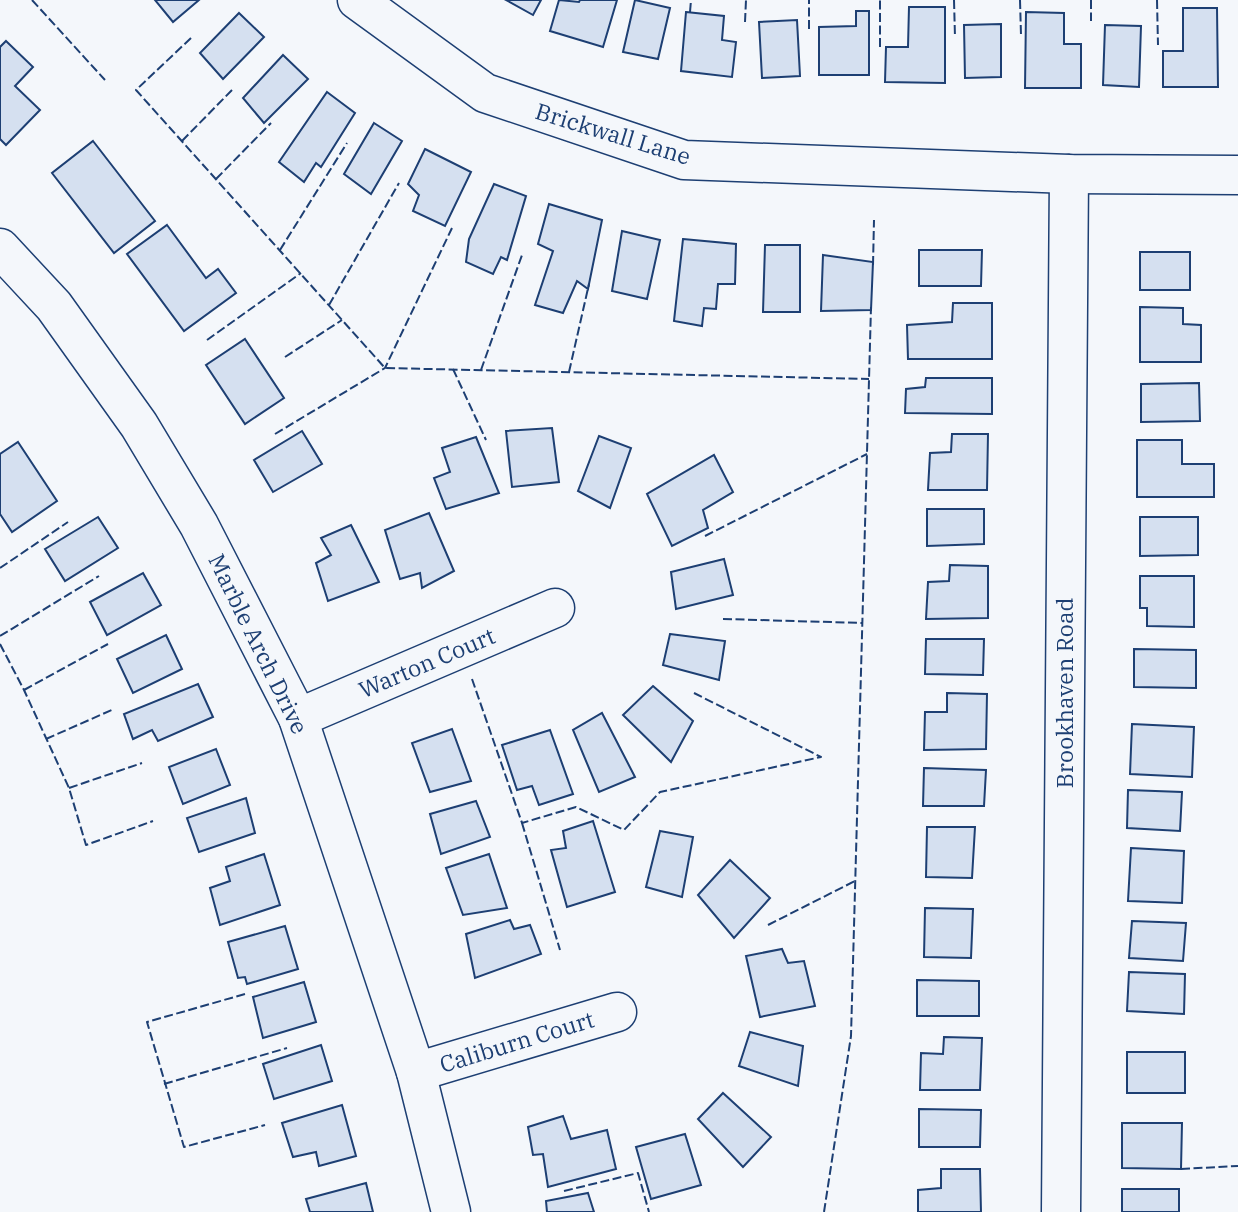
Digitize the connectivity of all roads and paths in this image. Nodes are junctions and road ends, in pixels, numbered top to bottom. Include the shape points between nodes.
1 (357, 0) edge
2 (1069, 174) junction
3 (1238, 175) edge
4 (0, 247) edge
5 (555, 608) dead end
6 (298, 718) junction
7 (618, 1012) dead end
8 (416, 1072) junction
9 (451, 1212) edge
10 (1060, 1212) edge

1 - 2 street, Brickwall Lane via 485,93 684,160
2 - 3 street, Brickwall Lane
2 - 10 street, Brookhaven Road
4 - 6 street, Marble Arch Drive via 54,306 139,425 199,525
5 - 6 street, Warton Court
6 - 8 street, Marble Arch Drive
7 - 8 street, Caliburn Court
8 - 9 street, Marble Arch Drive

